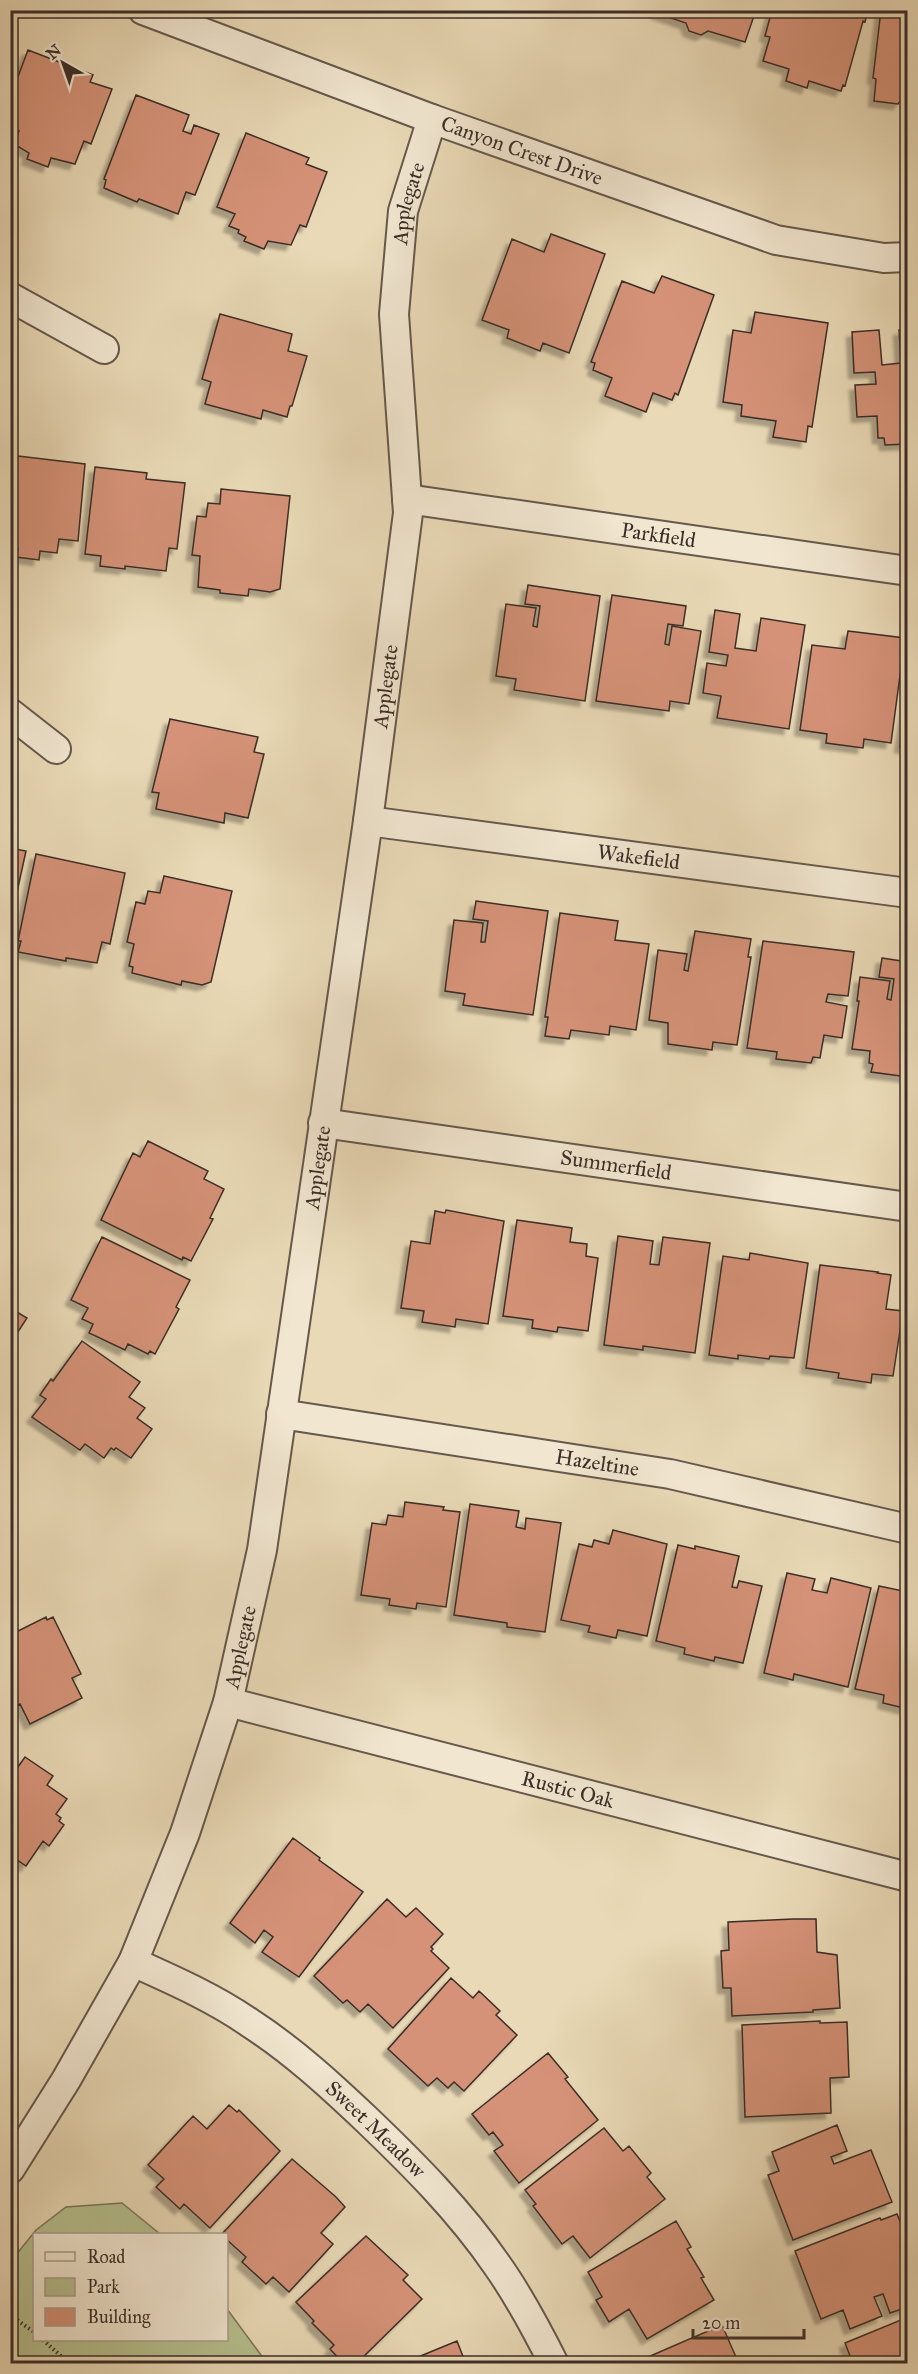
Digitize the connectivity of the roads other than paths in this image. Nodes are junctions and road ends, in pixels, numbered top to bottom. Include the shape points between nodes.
1 (142, 10) edge
2 (432, 119) junction
3 (908, 257) edge
4 (10, 297) edge
5 (104, 349) dead end
6 (407, 499) junction
7 (908, 572) edge
8 (10, 713) edge
9 (56, 749) dead end
10 (368, 821) junction
11 (908, 893) edge
12 (322, 1124) junction
13 (908, 1208) edge
14 (281, 1414) junction
15 (908, 1529) edge
16 (228, 1702) junction
17 (908, 1877) edge
18 (133, 1962) junction
19 (10, 2169) edge
20 (554, 2364) edge

1 - 2 street, Canyon Crest Drive
2 - 3 street, Canyon Crest Drive via 776,240 884,258
2 - 6 street, Applegate via 403,211 394,314
4 - 5 street
6 - 7 street, Parkfield
6 - 10 street, Applegate
8 - 9 street
10 - 11 street, Wakefield
10 - 12 street, Applegate
12 - 13 street, Summerfield
12 - 14 street, Applegate
14 - 15 street, Hazeltine via 670,1474
14 - 16 street, Applegate via 262,1550
16 - 17 street, Rustic Oak
16 - 18 street, Applegate via 184,1833
18 - 19 street, Applegate
18 - 20 street, Sweet Meadow via 249,2022 297,2056 397,2148 460,2217 496,2264 528,2313

